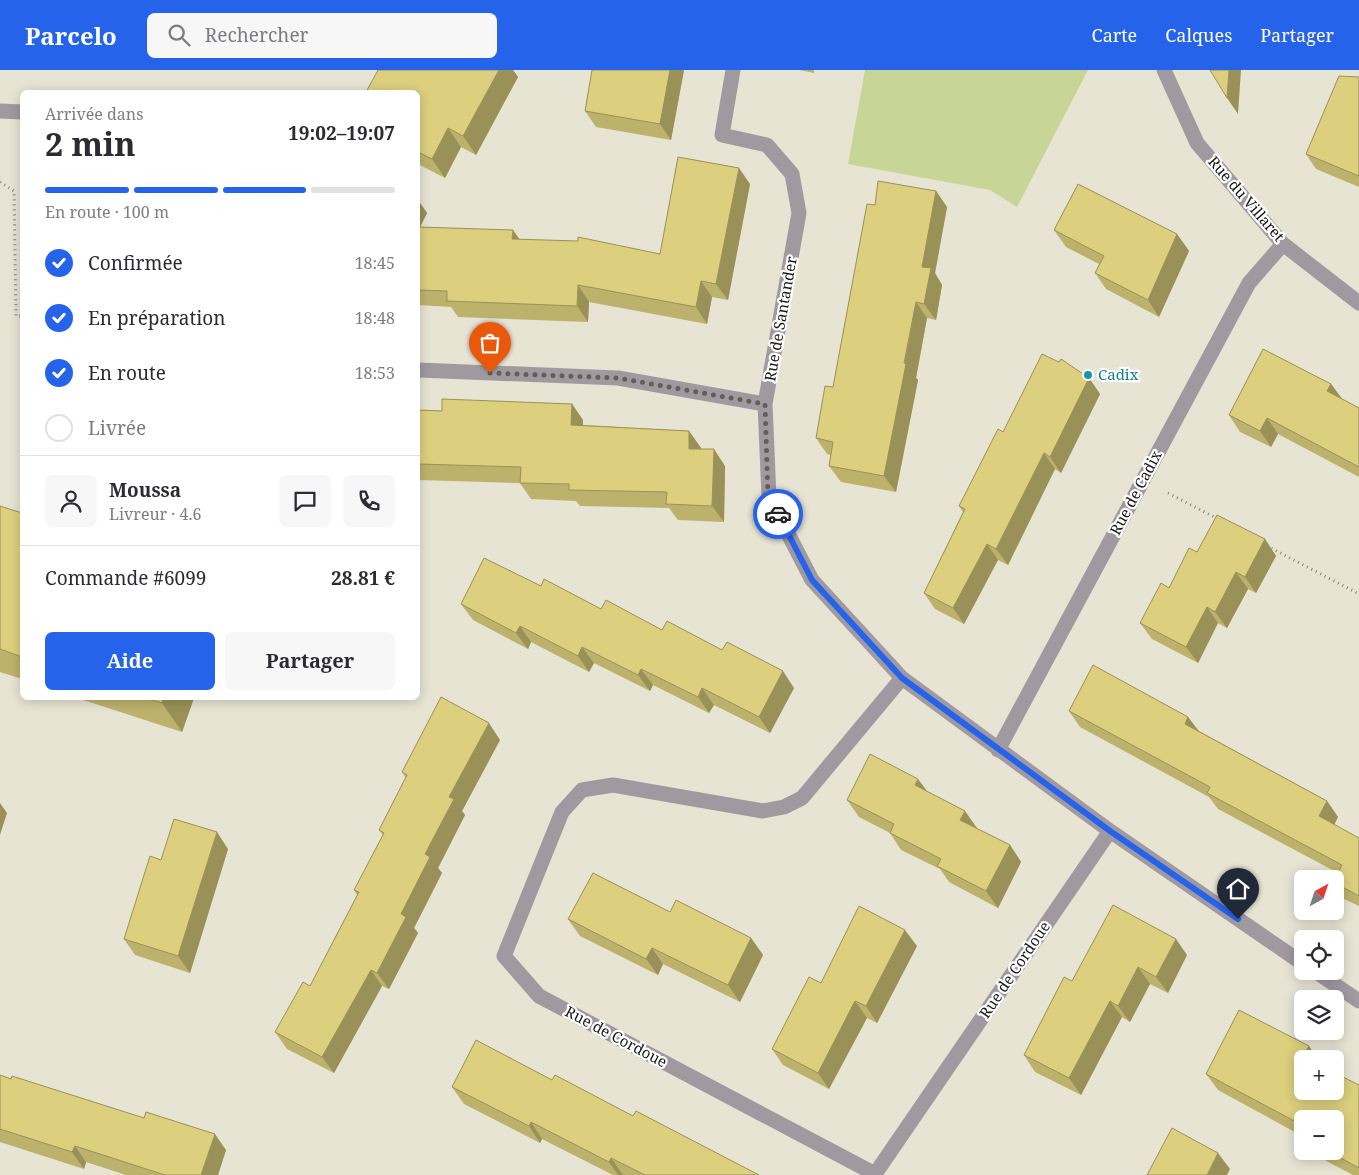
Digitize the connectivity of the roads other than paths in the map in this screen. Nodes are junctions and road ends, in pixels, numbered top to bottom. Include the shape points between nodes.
1 (733, 70) edge
2 (1164, 70) edge
3 (0, 111) edge
4 (20, 112) edge
5 (1284, 244) junction
6 (1359, 303) edge
7 (420, 370) edge
8 (765, 404) junction
9 (902, 678) junction
10 (998, 750) junction
11 (1110, 831) junction
12 (1294, 957) edge
13 (1328, 980) edge
14 (1359, 1001) edge

1 - 8 street, Rue de Santander via 722,134 767,145 792,174 799,213
2 - 5 street, Rue du Villaret via 1197,143
3 - 4 street
5 - 6 street, Rue du Villaret
5 - 10 street, Rue de Cadix via 1249,283
7 - 8 street via 618,378
8 - 9 street, Rue de Santander via 768,497 812,580
9 - 10 street, Rue de Santander
9 - 11 street, Rue de Cordoue via 802,798 784,807 763,811 613,785 582,790 562,812 504,956 538,996 875,1174
10 - 11 street, Rue de Santander
11 - 12 street, Rue de Santander
13 - 14 street

